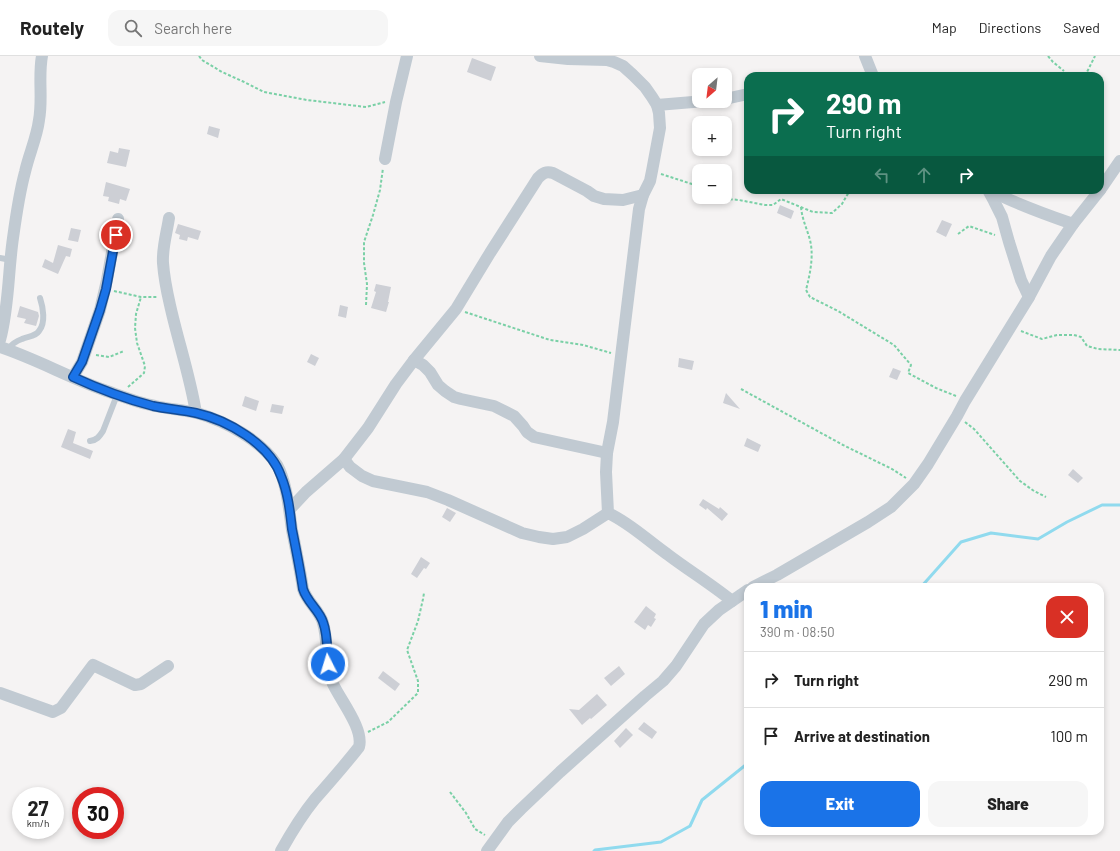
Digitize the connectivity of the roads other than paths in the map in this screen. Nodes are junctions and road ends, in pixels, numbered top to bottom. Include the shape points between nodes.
1 (42, 56) edge
2 (407, 56) edge
3 (540, 56) edge
4 (865, 56) edge
5 (615, 59) edge
6 (871, 72) edge
7 (744, 95) edge
8 (732, 97) edge
9 (692, 102) edge
10 (657, 105) junction
11 (385, 159) road end
12 (1120, 161) edge
13 (1104, 184) edge
14 (990, 194) edge
15 (997, 194) edge
16 (1097, 194) edge
17 (643, 195) junction
18 (169, 218) dead end
19 (118, 219) dead end
20 (1073, 224) junction
21 (5, 259) edge
22 (1029, 297) junction
23 (40, 298) dead end
24 (2, 346) edge
25 (414, 360) junction
26 (73, 377) junction
27 (117, 395) junction
28 (196, 413) junction
29 (90, 441) dead end
30 (607, 452) junction
31 (344, 459) junction
32 (290, 509) junction
33 (608, 513) junction
34 (761, 583) edge
35 (744, 593) edge
36 (732, 601) junction
37 (168, 666) dead end
38 (0, 693) edge
39 (491, 846) edge
40 (281, 851) edge

1 - 21 street via 40,118
2 - 11 street
3 - 5 street
4 - 6 street
5 - 10 street via 644,86
7 - 8 street
9 - 10 street
10 - 17 street via 660,128 650,181
12 - 13 street
14 - 22 street via 1002,217 1021,280
15 - 20 street
16 - 20 street
17 - 25 street via 622,200 604,199 553,173 542,174 456,309
17 - 30 street via 639,209 614,422
18 - 28 street via 163,264
19 - 26 street via 106,289 85,354
20 - 22 street via 1051,256
21 - 24 street via 6,308
22 - 34 street via 914,484 891,507 868,522
23 - 24 lane via 44,314 39,331 32,336
24 - 26 street
25 - 30 street via 430,372 438,385 454,397 494,406 509,413 534,437
25 - 31 street
26 - 27 street
27 - 28 street via 154,406
27 - 29 lane via 103,431 95,440
28 - 32 street via 232,426 266,452 281,476
30 - 33 street
31 - 32 street
31 - 33 street via 350,467 373,481 426,492 509,528 539,537 567,537
32 - 40 street via 303,589 323,622 330,675 360,736 359,747 314,800
33 - 36 street via 635,528
35 - 36 street
36 - 39 street via 704,624 663,682 560,772 508,822
37 - 38 street via 141,684 135,685 93,665 62,708 53,712

